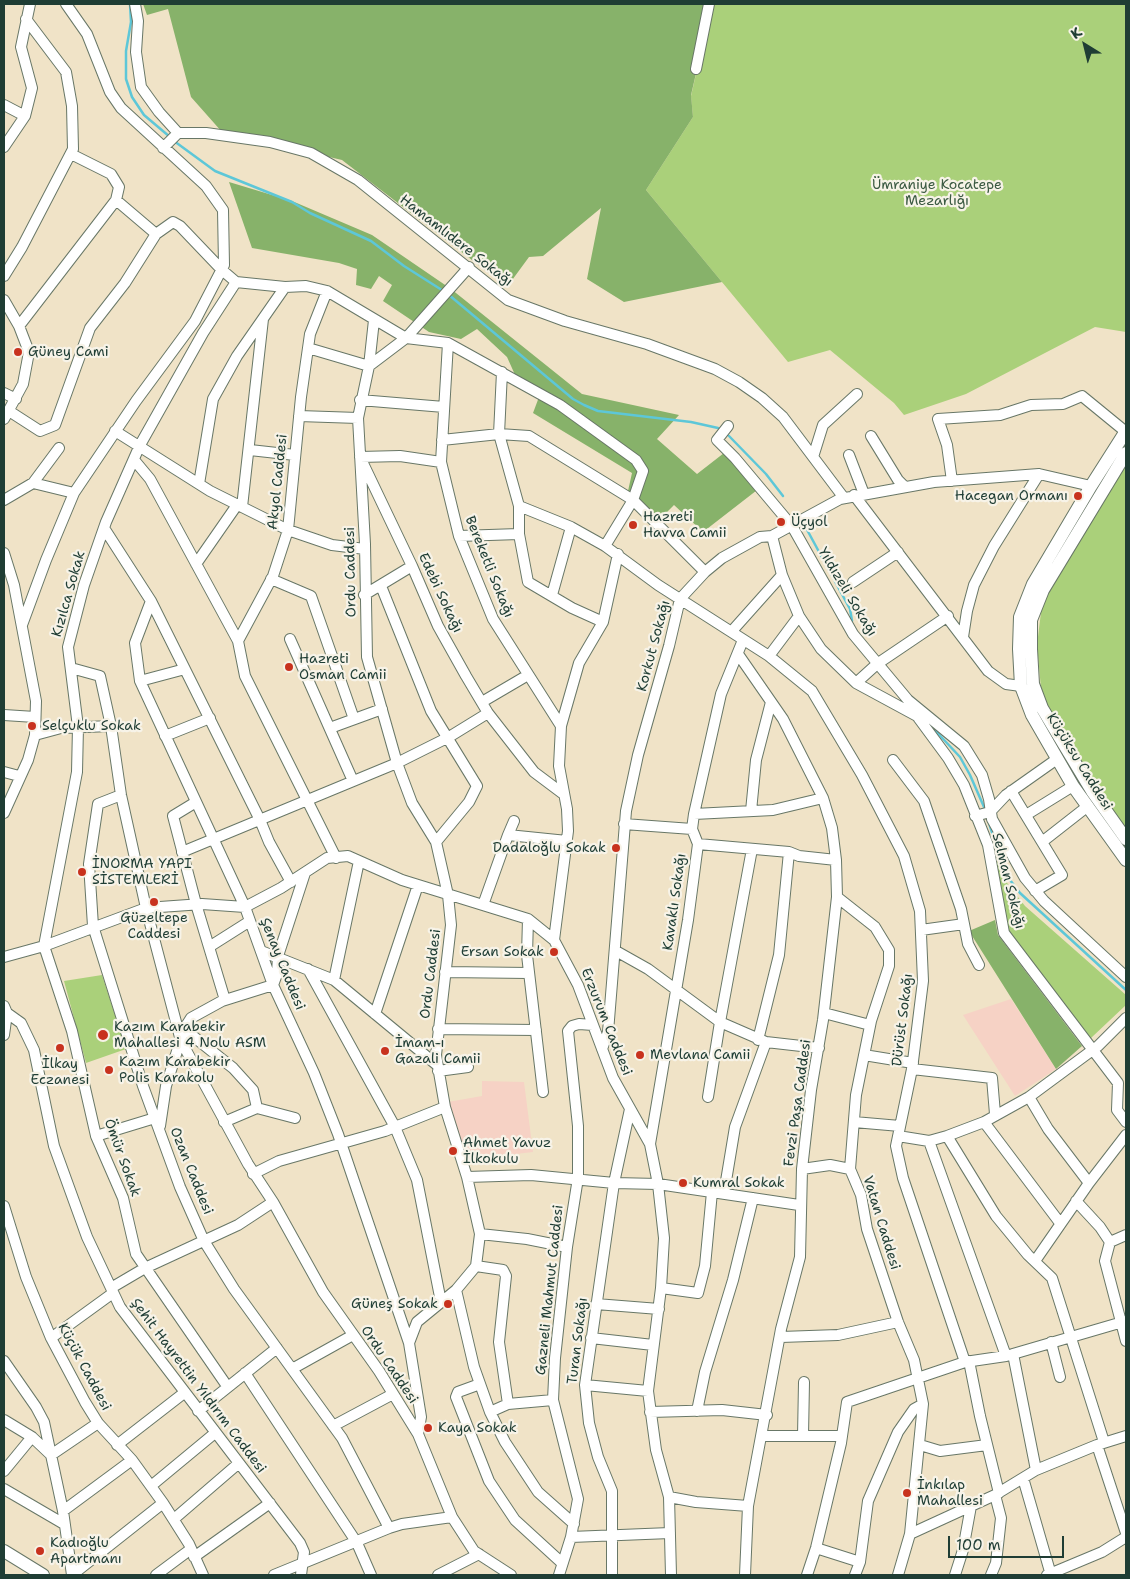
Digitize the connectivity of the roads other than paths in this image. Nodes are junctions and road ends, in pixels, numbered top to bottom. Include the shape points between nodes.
1 (30, 4) edge
2 (66, 4) edge
3 (135, 4) edge
4 (709, 4) edge
5 (26, 19) junction
6 (696, 69) dead end
7 (4, 105) edge
8 (25, 116) junction
9 (171, 140) junction
10 (4, 148) edge
11 (71, 154) junction
12 (116, 200) junction
13 (156, 234) junction
14 (469, 267) junction
15 (222, 270) junction
16 (4, 276) edge
17 (236, 282) junction
18 (285, 287) junction
19 (327, 291) junction
20 (4, 300) edge
21 (264, 318) junction
22 (374, 320) junction
23 (19, 326) junction
24 (406, 338) junction
25 (448, 343) junction
26 (308, 348) junction
27 (369, 366) junction
28 (502, 372) junction
29 (4, 392) edge
30 (857, 394) dead end
31 (16, 399) junction
32 (360, 400) junction
33 (444, 407) junction
34 (6, 415) edge
35 (299, 416) junction
36 (358, 418) junction
37 (728, 426) dead end
38 (115, 431) junction
39 (1126, 432) edge
40 (499, 434) junction
41 (871, 436) dead end
42 (442, 440) junction
43 (140, 445) junction
44 (59, 448) dead end
45 (250, 450) junction
46 (1126, 453) edge
47 (295, 455) junction
48 (849, 455) dead end
49 (360, 457) junction
50 (813, 457) junction
51 (135, 461) junction
52 (441, 462) junction
53 (1039, 474) junction
54 (952, 481) junction
55 (33, 484) junction
56 (199, 484) junction
57 (905, 486) junction
58 (1096, 488) junction
59 (74, 493) junction
60 (854, 496) junction
61 (4, 500) edge
62 (632, 500) junction
63 (239, 506) junction
64 (519, 506) junction
65 (792, 526) junction
66 (571, 527) junction
67 (104, 528) junction
68 (288, 530) junction
69 (519, 534) junction
70 (459, 536) junction
71 (772, 536) junction
72 (606, 546) junction
73 (365, 549) junction
74 (898, 552) junction
75 (4, 553) edge
76 (618, 554) junction
77 (196, 564) junction
78 (412, 566) junction
79 (705, 572) junction
80 (782, 575) junction
81 (271, 579) junction
82 (853, 582) dead end
83 (381, 586) junction
84 (364, 595) junction
85 (552, 595) junction
86 (680, 599) junction
87 (151, 601) junction
88 (799, 616) junction
89 (948, 616) junction
90 (603, 622) junction
91 (22, 625) junction
92 (732, 631) junction
93 (963, 638) junction
94 (290, 639) dead end
95 (743, 640) junction
96 (238, 641) junction
97 (738, 654) junction
98 (769, 656) junction
99 (877, 664) junction
100 (71, 668) junction
101 (185, 669) junction
102 (528, 675) junction
103 (140, 681) junction
104 (856, 682) junction
105 (1021, 686) junction
106 (482, 702) junction
107 (771, 702) junction
108 (382, 709) junction
109 (488, 713) junction
110 (4, 715) edge
111 (35, 717) junction
112 (210, 718) junction
113 (354, 719) junction
114 (111, 726) junction
115 (560, 726) junction
116 (78, 727) junction
117 (330, 728) junction
118 (35, 735) junction
119 (166, 736) junction
120 (449, 737) junction
121 (1057, 759) junction
122 (894, 760) dead end
123 (397, 763) junction
124 (4, 772) edge
125 (20, 776) junction
126 (353, 781) junction
127 (1073, 786) junction
128 (1011, 791) junction
129 (562, 793) junction
130 (121, 795) junction
131 (823, 798) junction
132 (307, 800) junction
133 (196, 802) junction
134 (1088, 806) junction
135 (751, 811) junction
136 (990, 812) junction
137 (4, 813) edge
138 (694, 814) junction
139 (1026, 815) junction
140 (975, 816) junction
141 (260, 820) junction
142 (514, 821) dead end
143 (624, 824) junction
144 (692, 829) junction
145 (508, 835) junction
146 (1126, 839) edge
147 (214, 840) junction
148 (567, 841) junction
149 (436, 842) junction
150 (1042, 842) junction
151 (698, 844) junction
152 (752, 849) junction
153 (182, 852) junction
154 (789, 852) junction
155 (336, 858) junction
156 (836, 860) junction
157 (1126, 860) edge
158 (359, 861) junction
159 (305, 872) junction
160 (291, 882) junction
161 (418, 885) junction
162 (1035, 891) junction
163 (448, 895) junction
164 (837, 897) junction
165 (196, 904) junction
166 (483, 906) junction
167 (245, 907) junction
168 (146, 908) junction
169 (528, 919) junction
170 (250, 920) junction
171 (964, 924) junction
172 (93, 926) junction
173 (921, 930) junction
174 (554, 940) junction
175 (44, 946) junction
176 (209, 947) junction
177 (261, 951) junction
178 (616, 951) junction
179 (278, 956) junction
180 (4, 957) edge
181 (979, 965) dead end
182 (308, 970) junction
183 (445, 972) junction
184 (529, 973) junction
185 (1126, 977) edge
186 (334, 980) junction
187 (273, 985) junction
188 (676, 989) junction
189 (226, 1000) junction
190 (5, 1010) edge
191 (824, 1013) junction
192 (375, 1014) junction
193 (1126, 1018) edge
194 (720, 1022) junction
195 (593, 1025) junction
196 (870, 1025) junction
197 (184, 1029) junction
198 (438, 1029) junction
199 (536, 1030) junction
200 (4, 1035) edge
201 (181, 1041) junction
202 (762, 1041) junction
203 (819, 1048) junction
204 (602, 1049) junction
205 (1092, 1051) junction
206 (864, 1055) junction
207 (912, 1066) junction
208 (468, 1067) dead end
209 (438, 1068) junction
210 (543, 1092) dead end
211 (708, 1098) dead end
212 (1029, 1098) junction
213 (444, 1107) junction
214 (257, 1108) junction
215 (630, 1108) junction
216 (995, 1114) junction
217 (155, 1118) junction
218 (295, 1118) dead end
219 (224, 1122) junction
220 (854, 1122) junction
221 (984, 1122) junction
222 (1126, 1122) edge
223 (395, 1127) junction
224 (159, 1130) junction
225 (899, 1131) junction
226 (1126, 1135) edge
227 (96, 1136) junction
228 (947, 1136) junction
229 (929, 1141) junction
230 (340, 1142) junction
231 (650, 1144) junction
232 (802, 1169) junction
233 (850, 1169) junction
234 (253, 1174) junction
235 (467, 1177) junction
236 (578, 1178) junction
237 (614, 1183) junction
238 (1089, 1183) junction
239 (658, 1184) junction
240 (712, 1192) junction
241 (724, 1194) junction
242 (753, 1198) junction
243 (1076, 1201) junction
244 (273, 1202) junction
245 (799, 1205) junction
246 (4, 1206) edge
247 (1060, 1223) junction
248 (480, 1234) junction
249 (1126, 1235) edge
250 (14, 1239) junction
251 (204, 1241) junction
252 (1110, 1242) junction
253 (4, 1246) edge
254 (567, 1247) junction
255 (1035, 1261) junction
256 (476, 1266) junction
257 (145, 1268) junction
258 (661, 1288) junction
259 (112, 1290) junction
260 (456, 1290) junction
261 (440, 1302) junction
262 (596, 1304) junction
263 (659, 1309) junction
264 (898, 1322) junction
265 (1124, 1322) edge
266 (353, 1335) junction
267 (1072, 1336) junction
268 (781, 1337) junction
269 (52, 1338) junction
270 (591, 1338) junction
271 (1126, 1341) edge
272 (1051, 1342) junction
273 (409, 1343) junction
274 (653, 1345) junction
275 (277, 1348) junction
276 (1010, 1355) junction
277 (4, 1361) edge
278 (967, 1362) junction
279 (292, 1369) junction
280 (245, 1373) junction
281 (918, 1376) junction
282 (1060, 1376) dead end
283 (804, 1382) dead end
284 (480, 1384) junction
285 (227, 1386) junction
286 (585, 1386) junction
287 (648, 1391) junction
288 (184, 1393) junction
289 (393, 1394) junction
290 (553, 1400) junction
291 (508, 1404) junction
292 (923, 1404) junction
293 (198, 1411) junction
294 (697, 1411) junction
295 (490, 1412) junction
296 (650, 1412) junction
297 (767, 1415) junction
298 (6, 1420) edge
299 (98, 1423) junction
300 (333, 1426) junction
301 (215, 1433) junction
302 (418, 1434) junction
303 (763, 1436) junction
304 (804, 1436) junction
305 (842, 1436) junction
306 (1126, 1436) edge
307 (32, 1437) junction
308 (1101, 1443) junction
309 (117, 1444) junction
310 (920, 1445) junction
311 (987, 1445) junction
312 (51, 1456) junction
313 (132, 1460) junction
314 (239, 1463) junction
315 (1036, 1470) junction
316 (4, 1471) edge
317 (1023, 1478) junction
318 (151, 1486) junction
319 (4, 1489) edge
320 (997, 1494) junction
321 (669, 1497) junction
322 (163, 1503) junction
323 (270, 1503) junction
324 (748, 1506) junction
325 (971, 1506) junction
326 (63, 1511) junction
327 (452, 1517) junction
328 (174, 1519) junction
329 (64, 1524) junction
330 (574, 1524) junction
331 (389, 1528) junction
332 (670, 1533) junction
333 (1126, 1533) edge
334 (910, 1534) junction
335 (610, 1536) junction
336 (571, 1537) junction
337 (1126, 1537) edge
338 (357, 1543) junction
339 (816, 1548) junction
340 (4, 1551) edge
341 (193, 1553) junction
342 (479, 1554) junction
343 (860, 1562) junction
344 (562, 1563) junction
345 (303, 1564) junction
346 (1049, 1574) edge
347 (43, 1575) edge
348 (72, 1575) edge
349 (156, 1575) edge
350 (203, 1575) edge
351 (274, 1575) edge
352 (301, 1575) edge
353 (371, 1575) edge
354 (438, 1575) edge
355 (511, 1575) edge
356 (559, 1575) edge
357 (612, 1575) edge
358 (671, 1575) edge
359 (745, 1575) edge
360 (806, 1575) edge
361 (855, 1575) edge
362 (898, 1575) edge
363 (955, 1575) edge
364 (991, 1575) edge

1 - 5 street
2 - 9 street via 87,34 116,100
3 - 9 street via 141,87 159,112
4 - 6 street
5 - 8 street via 21,47 32,88
5 - 11 street via 66,72 72,106
7 - 8 street
8 - 10 street
9 - 14 street, Hamamlıdere Sokağı via 206,133 270,142 311,153 358,180
9 - 15 street via 223,210
11 - 12 street via 111,174 119,187
11 - 16 street
12 - 13 street
12 - 23 street
13 - 15 street via 173,222
13 - 34 street via 125,283 90,328 55,425 40,431
14 - 24 street
14 - 50 street, Hamamlıdere Sokağı via 508,300 565,322 647,344 715,369 739,382 783,417
15 - 17 street
15 - 38 street via 195,321
17 - 18 street
17 - 43 street, Kızılca Sokak via 203,332
18 - 19 street via 306,286
18 - 21 street
19 - 22 street
19 - 26 street, Akyol Caddesi via 310,334
20 - 23 street
21 - 45 street
21 - 56 street via 237,356 213,399
22 - 24 street
22 - 27 street, Ordu Caddesi
23 - 31 street via 29,352 23,384
24 - 25 street
24 - 27 street
25 - 28 street
25 - 33 street, Bereketli Sokağı
26 - 27 street
26 - 35 street, Akyol Caddesi
27 - 32 street, Ordu Caddesi
28 - 40 street
28 - 62 street via 560,405 636,460 643,471
29 - 31 street
30 - 50 street via 823,425
31 - 34 street
32 - 33 street
32 - 36 street, Ordu Caddesi
33 - 42 street, Bereketli Sokağı
35 - 36 street
35 - 47 street, Akyol Caddesi
36 - 49 street, Ordu Caddesi
37 - 65 street, Yıldızeli Sokağı via 717,440
38 - 43 street
38 - 59 street
39 - 54 street via 1082,396 1063,404 1031,405 1000,415 938,419 947,445
39 - 58 main road, Küçüksu Caddesi
40 - 42 street
40 - 62 street via 529,436
40 - 64 street
41 - 57 street
42 - 52 street, Bereketli Sokağı
43 - 51 street, Kızılca Sokak
43 - 56 street
44 - 55 street
45 - 47 street
45 - 63 street
46 - 58 main road, Küçüksu Caddesi
47 - 68 street, Akyol Caddesi
48 - 60 street
49 - 52 street via 400,456
49 - 73 street, Ordu Caddesi
49 - 78 street, Edebi Sokağı
50 - 60 street, Hamamlıdere Sokağı
51 - 67 street, Kızılca Sokak
51 - 77 street via 150,478
52 - 70 street, Bereketli Sokağı
53 - 54 street, Korkut Sokağı
53 - 58 street, Korkut Sokağı
53 - 93 street via 974,585
54 - 57 street, Korkut Sokağı
55 - 59 street
55 - 61 street
56 - 63 street
57 - 60 street, Korkut Sokağı
58 - 105 main road, Küçüksu Caddesi via 1033,584 1020,618
58 - 146 main road, Küçüksu Caddesi via 1034,612 1032,675 1042,708 1092,791
59 - 91 street
60 - 65 street, Korkut Sokağı
60 - 74 street, Hamamlıdere Sokağı
62 - 72 street
62 - 79 street
63 - 68 street
63 - 77 street
64 - 66 street, Dürüst Sokağı
64 - 69 street
65 - 71 street, Korkut Sokağı
65 - 99 street, Yıldızeli Sokağı via 853,634
66 - 72 street, Dürüst Sokağı
66 - 85 street
67 - 87 street
67 - 100 street, Kızılca Sokak via 84,585 68,647
68 - 73 street via 332,545
68 - 81 street, Akyol Caddesi
69 - 70 street
69 - 85 street via 528,582
70 - 102 street, Bereketli Sokağı via 493,619
71 - 79 street, Korkut Sokağı via 760,537 722,558
71 - 80 street, Selman Sokağı
72 - 76 street, Dürüst Sokağı
73 - 84 street, Ordu Caddesi
74 - 82 street
74 - 89 street, Hamamlıdere Sokağı
75 - 91 street
76 - 86 street, Dürüst Sokağı
76 - 90 street
77 - 96 street
78 - 83 street
78 - 106 street, Edebi Sokağı via 438,626
79 - 86 street, Korkut Sokağı
80 - 88 street, Selman Sokağı
80 - 92 street
81 - 96 street, Akyol Caddesi
81 - 113 street via 311,596
83 - 84 street
83 - 120 street via 431,711
84 - 108 street, Ordu Caddesi via 367,657
85 - 90 street
86 - 92 street, Dürüst Sokağı
86 - 143 street, Korkut Sokağı via 638,756
87 - 101 street
87 - 103 street, Şenay Caddesi via 135,643
88 - 98 street
88 - 104 street, Selman Sokağı via 821,649
89 - 93 street, Hamamlıdere Sokağı
89 - 99 street
90 - 115 street via 579,663
91 - 111 street via 36,701
92 - 95 street, Dürüst Sokağı
93 - 105 street, Hamamlıdere Sokağı via 988,671 1006,684
94 - 117 street
95 - 97 street, Kavaklı Sokağı
95 - 98 street, Dürüst Sokağı
96 - 132 street via 245,676
97 - 107 street, Fevzi Paşa Caddesi
97 - 138 street, Kavaklı Sokağı via 721,694
98 - 173 street, Dürüst Sokağı via 812,691 862,775 904,856 920,911
99 - 104 street
99 - 136 street, Yıldızeli Sokağı via 908,700 964,746 982,775
100 - 114 street, Ordu Caddesi via 100,676
100 - 116 street, Kızılca Sokak
101 - 103 street
101 - 112 street
102 - 106 street
102 - 115 street, Bereketli Sokağı
103 - 119 street, Şenay Caddesi
104 - 140 street, Selman Sokağı via 917,716 964,785
105 - 121 main road, Küçüksu Caddesi via 1032,715
106 - 109 street, Edebi Sokağı
107 - 131 street, Fevzi Paşa Caddesi
107 - 135 street via 756,760
108 - 113 street
108 - 123 street, Ordu Caddesi
109 - 120 street
109 - 129 street, Edebi Sokağı via 534,772
110 - 111 street
111 - 118 street
112 - 119 street
112 - 141 street
113 - 117 street
114 - 116 street
114 - 130 street, Ordu Caddesi
115 - 129 street
116 - 118 street
116 - 175 street, Kızılca Sokak via 77,772
117 - 126 street
118 - 125 street
119 - 133 street, Şenay Caddesi
120 - 123 street
120 - 149 street via 477,786 469,802
121 - 127 main road, Küçüksu Caddesi
121 - 128 street
122 - 171 street via 924,801
123 - 126 street
123 - 149 street, Ordu Caddesi via 412,803
124 - 125 street
125 - 137 street
126 - 132 street
127 - 134 main road, Küçüksu Caddesi
127 - 139 street
128 - 136 street
128 - 139 street
129 - 148 street via 567,809
130 - 168 street, Ordu Caddesi
130 - 172 street, Ozan Caddesi via 98,804 90,864
131 - 135 street via 773,810
131 - 156 street, Fevzi Paşa Caddesi via 832,828
132 - 141 street
132 - 155 street
133 - 147 street, Şenay Caddesi
133 - 153 street via 173,816
134 - 150 street
134 - 157 main road, Küçüksu Caddesi
135 - 138 street
136 - 140 street
136 - 162 street, Yıldızeli Sokağı
138 - 144 street, Kavaklı Sokağı
139 - 150 street
140 - 205 street, Selman Sokağı via 992,862 1004,933
141 - 147 street
141 - 160 street
142 - 145 street
143 - 144 street
143 - 178 street, Korkut Sokağı
144 - 151 street, Kavaklı Sokağı
145 - 148 street
145 - 166 street
147 - 153 street
147 - 167 street, Şenay Caddesi
148 - 174 street
149 - 163 street, Ordu Caddesi
150 - 162 street via 1062,874
151 - 152 street
151 - 188 street, Kavaklı Sokağı
152 - 154 street
152 - 194 street
153 - 165 street
154 - 156 street
154 - 202 street via 779,954
155 - 158 street, Erzurum Caddesi via 348,856
155 - 159 street, Erzurum Caddesi via 327,858
156 - 164 street, Fevzi Paşa Caddesi
158 - 161 street, Erzurum Caddesi
158 - 186 street
159 - 160 street, Erzurum Caddesi
159 - 179 street
160 - 167 street, Erzurum Caddesi
161 - 163 street, Erzurum Caddesi
161 - 192 street
162 - 185 street, Yıldızeli Sokağı
163 - 166 street, Erzurum Caddesi
163 - 183 street, Ordu Caddesi via 451,924
164 - 191 street, Fevzi Paşa Caddesi
164 - 196 street, Vatan Caddesi via 875,927 889,950 889,966
165 - 167 street
165 - 168 street
165 - 176 street
166 - 169 street, Erzurum Caddesi
167 - 170 street, Şenay Caddesi
168 - 172 street
168 - 201 street, Ordu Caddesi
169 - 174 street, Erzurum Caddesi
169 - 184 street
170 - 176 street
170 - 177 street, Şenay Caddesi
171 - 173 street
171 - 181 street via 968,944
172 - 175 street
172 - 217 street, Ozan Caddesi
173 - 207 street, Dürüst Sokağı via 924,980
174 - 195 street, Erzurum Caddesi via 578,985
175 - 180 street
175 - 227 street, Ömür Sokak via 72,1031
176 - 189 street
177 - 179 street
177 - 187 street, Şenay Caddesi
178 - 188 street
178 - 204 street, Korkut Sokağı via 608,1032
179 - 182 street
179 - 187 street
182 - 186 street
182 - 223 street
183 - 184 street
183 - 198 street, Ordu Caddesi
184 - 199 street
186 - 192 street
187 - 189 street
187 - 230 street, Şenay Caddesi via 314,1073
188 - 194 street
188 - 231 street, Kavaklı Sokağı
189 - 197 street via 191,1018
190 - 200 street
190 - 259 street, Şehit Hayrettin Yıldırım Caddesi via 21,1023 34,1050 54,1146 87,1237
191 - 196 street
191 - 203 street, Fevzi Paşa Caddesi
192 - 209 street
193 - 205 street
194 - 202 street
194 - 211 street
195 - 204 street, Erzurum Caddesi
195 - 236 street, Gazneli Mahmut Caddesi via 578,1024 568,1031 578,1126
196 - 206 street, Vatan Caddesi
197 - 201 street
197 - 214 street via 233,1068 253,1090
198 - 199 street
198 - 209 street, Ordu Caddesi
199 - 210 street
201 - 219 street, Ordu Caddesi
201 - 224 street via 166,1086
202 - 203 street
202 - 241 street via 735,1126
203 - 232 street, Fevzi Paşa Caddesi
204 - 215 street, Erzurum Caddesi
205 - 212 street
205 - 222 street, Selman Sokağı via 1118,1083 1117,1110
206 - 207 street
206 - 220 street, Vatan Caddesi
207 - 216 street via 992,1078
207 - 225 street, Dürüst Sokağı
208 - 209 street
209 - 213 street, Ordu Caddesi
212 - 216 street
212 - 238 street via 1052,1136
213 - 223 street
213 - 235 street, Ordu Caddesi
214 - 218 street
214 - 219 street
215 - 231 street, Erzurum Caddesi
215 - 237 street, Turan Sokağı
216 - 221 street
217 - 224 street, Ozan Caddesi
217 - 227 street
219 - 234 street, Ordu Caddesi
220 - 225 street
220 - 233 street, Vatan Caddesi
221 - 228 street
221 - 247 street
223 - 230 street
223 - 261 street via 417,1180
224 - 251 street, Ozan Caddesi
225 - 229 street
225 - 278 street, Dürüst Sokağı via 896,1146 902,1178
226 - 238 street
227 - 257 street, Ömür Sokak via 123,1198 136,1254
228 - 229 street
228 - 255 street via 996,1216
229 - 276 street
230 - 234 street via 279,1161
230 - 273 street, Şenay Caddesi
231 - 239 street, Erzurum Caddesi
232 - 233 street via 830,1165
232 - 245 street, Fevzi Paşa Caddesi
233 - 264 street, Vatan Caddesi
234 - 244 street, Ordu Caddesi
235 - 236 street via 531,1175
235 - 248 street, Ordu Caddesi
236 - 237 street
236 - 254 street, Gazneli Mahmut Caddesi
237 - 239 street
237 - 262 street, Turan Sokağı
238 - 243 street
239 - 240 street
239 - 258 street, Erzurum Caddesi via 664,1238
240 - 241 street
240 - 258 street via 705,1266 698,1293
241 - 242 street
242 - 245 street
242 - 294 street
243 - 247 street
243 - 252 street
244 - 251 street via 238,1225
244 - 266 street, Ordu Caddesi via 323,1292
245 - 268 street, Fevzi Paşa Caddesi via 800,1257
246 - 250 street, Küçük Caddesi
247 - 255 street
248 - 254 street
248 - 256 street, Ordu Caddesi
249 - 252 street
250 - 253 street
250 - 269 street, Küçük Caddesi
251 - 257 street
251 - 275 street, Ozan Caddesi
252 - 265 street via 1105,1262
254 - 290 street, Gazneli Mahmut Caddesi
255 - 267 street via 1052,1278
256 - 260 street, Ordu Caddesi
256 - 291 street via 503,1270 506,1276 499,1342
257 - 259 street
257 - 285 street, Ömür Sokak
258 - 263 street, Erzurum Caddesi
259 - 269 street
259 - 288 street, Şehit Hayrettin Yıldırım Caddesi via 120,1307
260 - 261 street, Ordu Caddesi
260 - 284 street
261 - 273 street, Ordu Caddesi via 417,1322
262 - 263 street
262 - 270 street, Turan Sokağı
263 - 274 street, Erzurum Caddesi
264 - 268 street via 838,1335
264 - 281 street, Vatan Caddesi
265 - 267 street
265 - 271 street
266 - 279 street
266 - 289 street, Ordu Caddesi
267 - 272 street
267 - 308 street
268 - 297 street, Fevzi Paşa Caddesi
269 - 299 street, Küçük Caddesi
270 - 274 street
270 - 286 street, Turan Sokağı
272 - 276 street
272 - 282 street
273 - 302 street, Ordu Caddesi via 421,1417
274 - 287 street, Erzurum Caddesi
275 - 279 street, Ozan Caddesi
275 - 280 street
276 - 278 street
276 - 315 street
277 - 312 street via 44,1422
278 - 281 street
278 - 311 street, Dürüst Sokağı
279 - 300 street, Ozan Caddesi
280 - 285 street
280 - 338 street
281 - 292 street, Vatan Caddesi
281 - 305 street via 847,1402
283 - 304 street
284 - 295 street
284 - 344 street via 458,1392 456,1397 489,1481 515,1520
285 - 293 street
286 - 287 street
286 - 335 street, Turan Sokağı via 590,1427 612,1491
287 - 296 street, Erzurum Caddesi
288 - 293 street, Şehit Hayrettin Yıldırım Caddesi
288 - 309 street
289 - 300 street
289 - 302 street, Ordu Caddesi
290 - 291 street
290 - 330 street, Gazneli Mahmut Caddesi via 578,1499
291 - 295 street
292 - 310 street, Vatan Caddesi
292 - 343 street via 914,1409 898,1432 868,1501
293 - 301 street, Şehit Hayrettin Yıldırım Caddesi
294 - 296 street
294 - 297 street
295 - 330 street via 505,1442 538,1492
296 - 321 street, Erzurum Caddesi
297 - 303 street, Fevzi Paşa Caddesi
298 - 307 street
299 - 309 street, Küçük Caddesi
299 - 312 street
300 - 331 street, Ozan Caddesi
301 - 314 street, Şehit Hayrettin Yıldırım Caddesi
301 - 318 street
302 - 327 street, Ordu Caddesi
303 - 304 street
303 - 324 street, Fevzi Paşa Caddesi
304 - 305 street
305 - 339 street
306 - 308 street
307 - 312 street
307 - 316 street
308 - 315 street
308 - 333 street
309 - 313 street, Küçük Caddesi
310 - 311 street via 940,1451
310 - 334 street, Vatan Caddesi
311 - 320 street, Dürüst Sokağı
312 - 326 street
313 - 318 street, Küçük Caddesi
313 - 326 street
314 - 323 street, Şehit Hayrettin Yıldırım Caddesi
314 - 328 street
315 - 317 street
317 - 320 street
317 - 346 street
318 - 322 street, Küçük Caddesi
319 - 329 street
320 - 325 street
320 - 364 street, Dürüst Sokağı via 1000,1518 996,1563
321 - 324 street
321 - 332 street, Erzurum Caddesi
322 - 328 street, Küçük Caddesi
322 - 348 street
323 - 341 street
323 - 345 street, Şehit Hayrettin Yıldırım Caddesi via 300,1543 304,1552
324 - 359 street, Fevzi Paşa Caddesi
325 - 334 street
325 - 363 street
326 - 329 street
327 - 331 street
327 - 342 street, Ordu Caddesi
328 - 341 street, Küçük Caddesi
329 - 348 street
330 - 336 street, Gazneli Mahmut Caddesi
331 - 338 street
332 - 335 street
332 - 358 street, Erzurum Caddesi
334 - 362 street, Vatan Caddesi
335 - 336 street
335 - 357 street, Turan Sokağı
336 - 344 street, Gazneli Mahmut Caddesi
337 - 346 street via 1102,1552
338 - 345 street
338 - 353 street
339 - 343 street
339 - 360 street
340 - 347 main road
341 - 349 street
341 - 350 street, Küçük Caddesi
342 - 354 street
342 - 355 street, Ordu Caddesi
343 - 361 street
344 - 356 street, Gazneli Mahmut Caddesi
345 - 351 street
345 - 352 street, Şehit Hayrettin Yıldırım Caddesi

